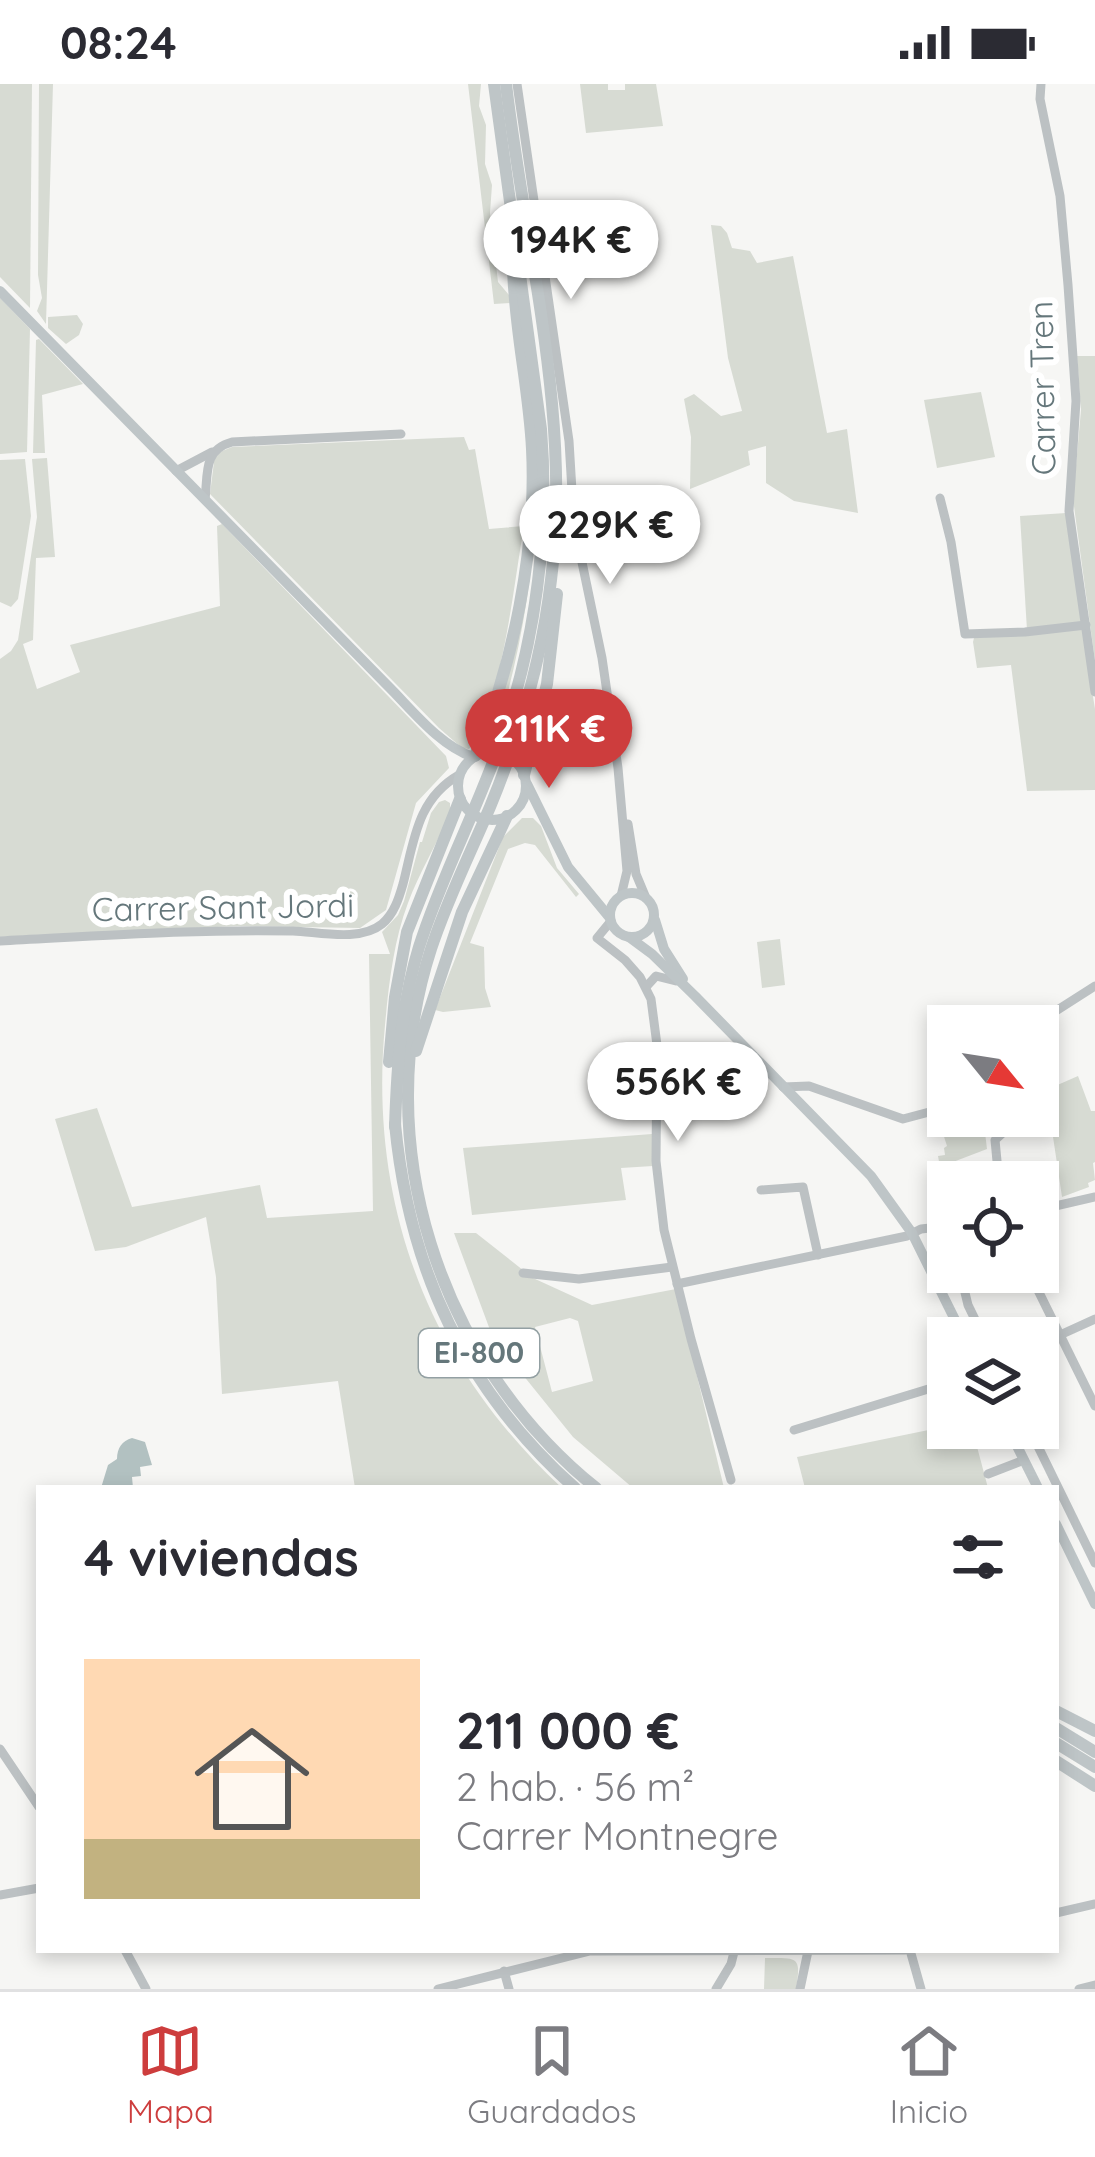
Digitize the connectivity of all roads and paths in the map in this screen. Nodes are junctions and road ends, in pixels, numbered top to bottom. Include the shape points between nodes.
1 (494, 84) edge
2 (506, 84) edge
3 (517, 84) edge
4 (1041, 84) edge
5 (513, 223) junction
6 (0, 291) edge
7 (400, 434) dead end
8 (212, 452) junction
9 (176, 471) junction
10 (940, 498) dead end
11 (205, 500) junction
12 (556, 531) junction
13 (1085, 625) junction
14 (1095, 692) edge
15 (441, 738) junction
16 (479, 755) junction
17 (522, 773) junction
18 (460, 774) junction
19 (430, 800) junction
20 (462, 801) junction
21 (505, 816) junction
22 (624, 817) junction
23 (547, 821) junction
24 (584, 886) junction
25 (620, 897) junction
26 (646, 898) junction
27 (654, 915) junction
28 (611, 919) junction
29 (628, 937) junction
30 (0, 941) edge
31 (625, 960) junction
32 (682, 984) junction
33 (1095, 986) edge
34 (646, 987) junction
35 (695, 996) junction
36 (1059, 1009) edge
37 (408, 1081) junction
38 (783, 1087) junction
39 (927, 1113) edge
40 (395, 1127) junction
41 (761, 1190) dead end
42 (1095, 1197) edge
43 (1059, 1205) edge
44 (927, 1228) edge
45 (912, 1233) junction
46 (818, 1255) junction
47 (672, 1268) junction
48 (523, 1273) dead end
49 (677, 1284) junction
50 (1039, 1293) edge
51 (954, 1317) edge
52 (1095, 1319) edge
53 (1060, 1335) junction
54 (927, 1389) edge
55 (1095, 1406) edge
56 (794, 1430) dead end
57 (1018, 1449) edge
58 (1039, 1449) edge
59 (1024, 1460) junction
60 (988, 1474) dead end
61 (731, 1480) dead end
62 (572, 1485) edge
63 (593, 1485) edge
64 (1036, 1485) edge
65 (1057, 1485) edge
66 (1059, 1489) edge
67 (1059, 1530) edge
68 (1095, 1563) edge
69 (1081, 1574) junction
70 (1095, 1604) edge
71 (1059, 1713) edge
72 (1059, 1730) edge
73 (1095, 1731) edge
74 (1059, 1744) edge
75 (0, 1748) edge
76 (1095, 1751) edge
77 (1059, 1763) edge
78 (1095, 1767) edge
79 (13, 1768) junction
80 (0, 1770) edge
81 (1095, 1786) edge
82 (36, 1802) edge
83 (36, 1889) edge
84 (0, 1895) edge
85 (1095, 1904) edge
86 (1059, 1912) edge
87 (127, 1953) edge
88 (582, 1953) edge
89 (734, 1953) edge
90 (808, 1953) edge
91 (906, 1953) edge
92 (505, 1971) junction
93 (1095, 1985) edge
94 (146, 1989) edge
95 (438, 1989) edge
96 (509, 1989) edge
97 (716, 1989) edge
98 (800, 1989) edge
99 (921, 1989) edge
100 (1079, 1989) edge

1 - 5 highway, EI-800
2 - 12 highway, EI-800 via 551,394
3 - 22 street via 574,524
4 - 13 street, Carrer Tren via 1068,285 1076,401 1070,511
5 - 16 highway via 531,516 504,671
5 - 40 highway, EI-800 via 544,466 539,576 507,726 412,969
6 - 9 main road
7 - 8 street via 232,442
8 - 9 street
8 - 11 street
9 - 11 main road
10 - 13 street via 965,634
11 - 15 main road
12 - 17 highway via 550,662
12 - 37 highway, EI-800 via 531,688 432,948
13 - 14 street, Carrer Tren
15 - 16 main road
15 - 18 main road
16 - 17 main road via 502,753
16 - 18 main road
17 - 21 main road via 525,795
17 - 23 main road
18 - 19 street, Carrer Sant Jordi
18 - 20 main road
19 - 20 street via 446,792
19 - 30 street, Carrer Sant Jordi via 397,903 373,930
20 - 21 main road via 477,817
20 - 40 highway via 400,964 389,1056
21 - 23 main road via 530,810
21 - 37 highway via 462,912
22 - 25 street
22 - 26 street
23 - 24 main road
24 - 25 main road
24 - 28 main road
25 - 26 main road
25 - 28 main road
26 - 27 main road
27 - 29 main road via 650,929
27 - 35 main road via 664,949
28 - 29 main road
28 - 31 street via 597,938
29 - 31 street via 616,946
29 - 32 main road
31 - 34 street
32 - 34 street via 660,975
32 - 35 main road
33 - 36 street
34 - 47 street via 657,1046 657,1182
35 - 38 main road
37 - 63 highway, EI-800 via 424,1226 455,1309 514,1406
38 - 39 street via 809,1086 903,1119
38 - 45 main road via 871,1177
40 - 62 highway, EI-800 via 408,1215 443,1315 504,1414
41 - 46 street via 803,1187
42 - 43 street
44 - 45 street
45 - 46 street
45 - 51 main road
46 - 49 street
47 - 48 street via 579,1279
47 - 49 street
49 - 61 street
50 - 53 street
52 - 53 street
53 - 55 street
54 - 56 street
57 - 59 main road
58 - 65 street
59 - 60 street
59 - 64 main road
66 - 68 street
67 - 69 main road
68 - 69 street
69 - 70 main road
71 - 73 highway
72 - 76 highway
74 - 78 highway
75 - 79 street
77 - 81 highway
79 - 80 street
79 - 82 street
83 - 84 street
85 - 86 street
87 - 94 street
88 - 92 street
89 - 97 street
90 - 98 street
91 - 99 street
92 - 95 street
92 - 96 street
93 - 100 street

